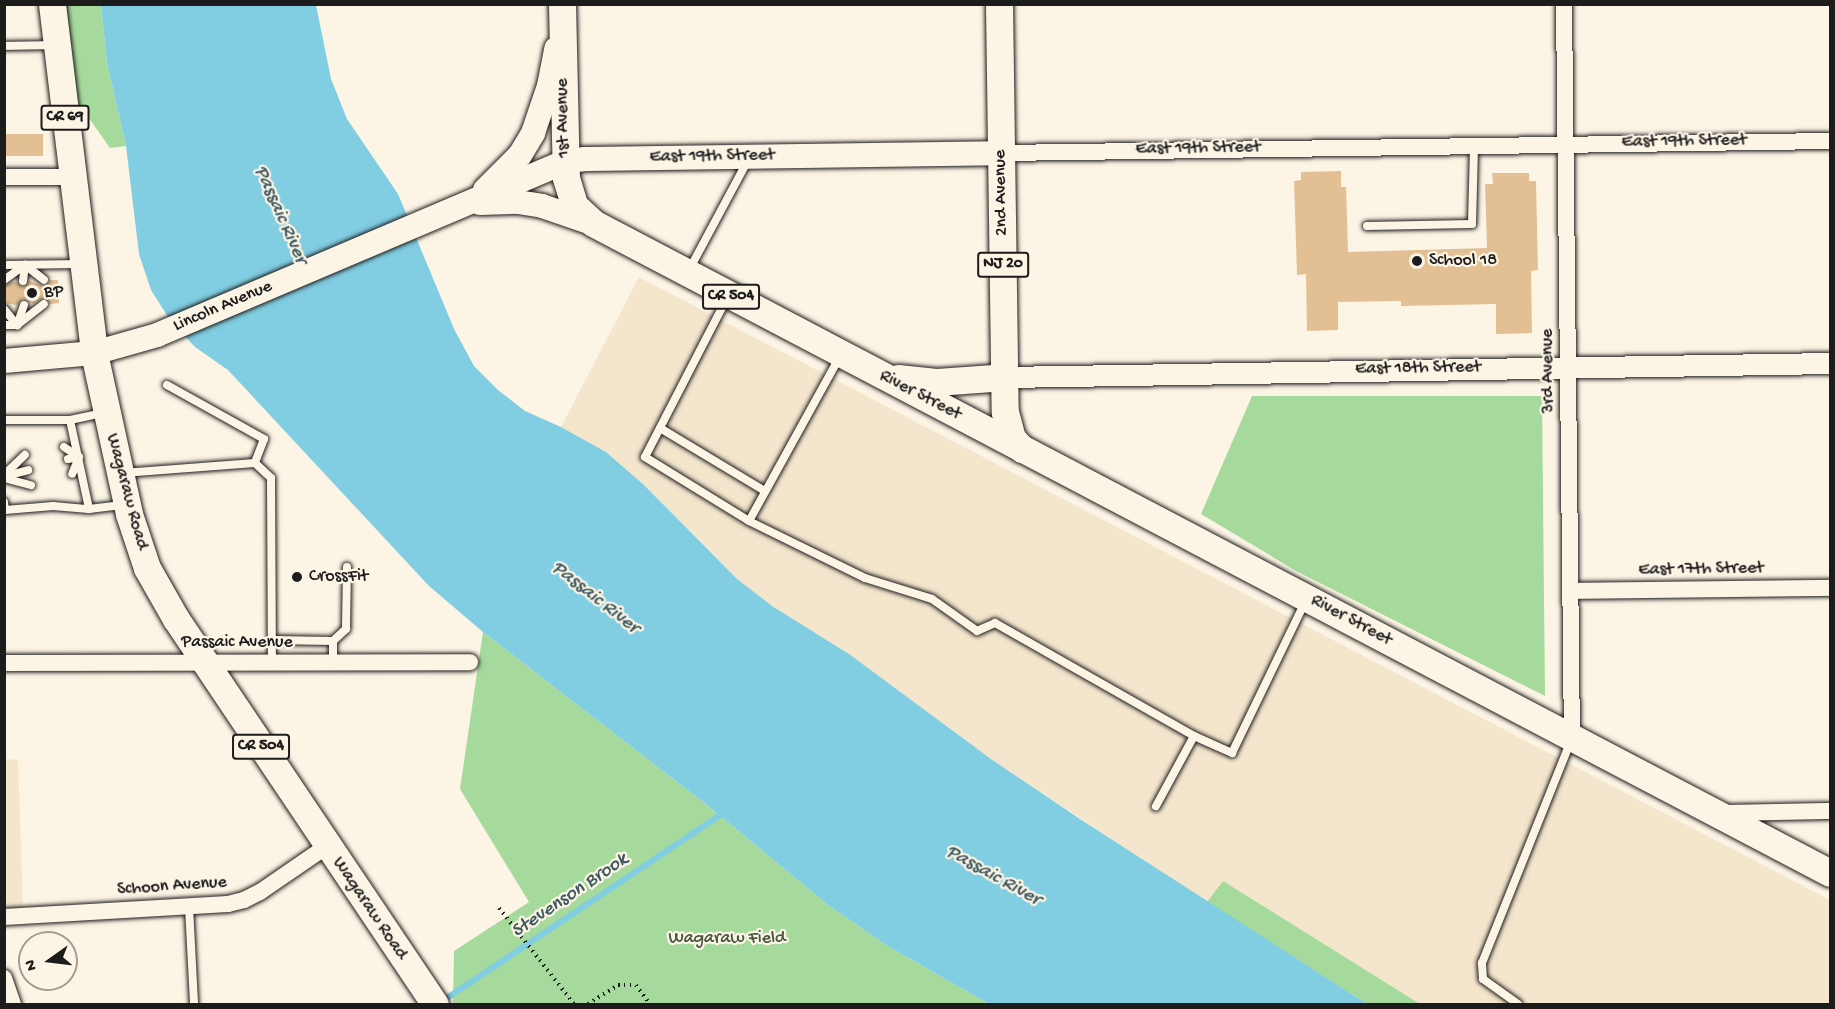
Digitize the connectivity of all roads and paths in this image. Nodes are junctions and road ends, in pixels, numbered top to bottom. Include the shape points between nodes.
1 (52, 4) edge
2 (562, 4) edge
3 (999, 4) edge
4 (1564, 4) edge
5 (57, 44) junction
6 (4, 46) edge
7 (1830, 141) edge
8 (1565, 144) junction
9 (1474, 145) junction
10 (1002, 153) junction
11 (750, 157) junction
12 (565, 162) junction
13 (4, 177) edge
14 (71, 177) junction
15 (466, 204) junction
16 (592, 223) junction
17 (1367, 226) dead end
18 (82, 264) junction
19 (4, 265) edge
20 (25, 265) junction
21 (687, 273) junction
22 (4, 280) edge
23 (44, 280) dead end
24 (23, 281) dead end
25 (728, 295) junction
26 (44, 304) dead end
27 (24, 305) dead end
28 (4, 309) edge
29 (4, 325) edge
30 (17, 325) junction
31 (94, 353) junction
32 (841, 355) junction
33 (4, 361) edge
34 (1830, 363) edge
35 (1568, 366) junction
36 (871, 370) junction
37 (1005, 377) junction
38 (167, 385) dead end
39 (105, 412) junction
40 (4, 420) edge
41 (70, 420) junction
42 (660, 428) junction
43 (64, 447) dead end
44 (1022, 449) junction
45 (25, 455) dead end
46 (79, 457) junction
47 (68, 459) dead end
48 (255, 463) junction
49 (28, 470) dead end
50 (120, 473) junction
51 (72, 474) dead end
52 (4, 476) edge
53 (31, 485) dead end
54 (765, 491) junction
55 (4, 502) edge
56 (127, 505) junction
57 (89, 509) junction
58 (749, 520) junction
59 (346, 567) dead end
60 (1830, 588) edge
61 (1571, 591) junction
62 (1307, 598) junction
63 (272, 640) junction
64 (333, 642) junction
65 (333, 662) junction
66 (470, 662) dead end
67 (4, 663) edge
68 (205, 663) junction
69 (273, 663) junction
70 (1194, 736) junction
71 (1572, 738) junction
72 (1156, 806) dead end
73 (1830, 811) edge
74 (1715, 813) junction
75 (327, 846) junction
76 (1830, 873) edge
77 (189, 907) junction
78 (499, 908) dead end
79 (4, 917) edge
80 (4, 978) edge
81 (13, 1005) edge
82 (194, 1005) edge
83 (435, 1005) edge
84 (573, 1005) edge
85 (588, 1005) edge
86 (650, 1005) edge
87 (1518, 1005) edge

1 - 5 main road, Wagaraw Road / CR 69
2 - 12 main road, 1st Avenue
2 - 15 main road, CR 504 via 549,86 533,133 506,171
3 - 10 main road, 2nd Avenue / NJ 20
4 - 8 street, 3rd Avenue
5 - 6 lane
5 - 14 main road, Wagaraw Road / CR 69
7 - 8 street, East 19th Street
8 - 9 street, East 19th Street
8 - 35 street, 3rd Avenue
9 - 10 street, East 19th Street
9 - 17 lane via 1472,224
10 - 11 main road, East 19th Street
10 - 37 main road, 2nd Avenue / NJ 20
11 - 12 main road, East 19th Street
11 - 21 lane
12 - 15 main road, East 19th Street
12 - 16 main road, 1st Avenue via 574,204
13 - 14 street
14 - 18 main road, Wagaraw Road / CR 69
15 - 16 main road, River Street / CR 504 via 518,202
15 - 31 main road, Lincoln Avenue / CR 504 via 157,335
16 - 21 main road, River Street / CR 504
18 - 20 lane
18 - 31 main road, Wagaraw Road / CR 69
19 - 20 lane
20 - 22 lane
20 - 23 lane
20 - 24 lane
21 - 25 main road, River Street / CR 504
25 - 32 main road, River Street / CR 504
25 - 42 lane
26 - 30 lane
27 - 30 lane
28 - 30 lane
29 - 30 lane
31 - 33 main road, Lincoln Avenue
31 - 39 main road, Wagaraw Road / CR 504
32 - 36 main road, River Street / CR 504
32 - 54 lane
34 - 35 street, East 18th Street
35 - 37 street, East 18th Street
35 - 61 street, 3rd Avenue
36 - 37 main road, River Street / CR 504 via 916,381
36 - 44 main road, River Street
37 - 44 main road, 2nd Avenue via 1007,427
38 - 48 lane via 264,439
39 - 41 lane
39 - 50 main road, Wagaraw Road / CR 504
40 - 41 lane
41 - 46 lane
42 - 54 lane
42 - 58 lane via 645,457
43 - 46 lane
44 - 62 main road, River Street
45 - 52 lane
46 - 47 lane
46 - 51 lane
46 - 57 lane
48 - 50 lane
48 - 63 lane via 271,478
49 - 52 lane
50 - 56 main road, Wagaraw Road / CR 504
52 - 53 lane
54 - 58 lane
55 - 57 lane via 5,510 53,506
56 - 57 lane
56 - 68 main road, Wagaraw Road / CR 504 via 147,568
58 - 70 lane via 865,578 932,599 977,631 995,623
59 - 64 lane via 346,629
60 - 61 street, East 17th Street
61 - 71 street, 3rd Avenue
62 - 70 lane via 1232,753
62 - 71 main road, River Street
63 - 64 lane
63 - 69 lane
64 - 65 lane
65 - 66 street, Passaic Avenue
65 - 69 street, Passaic Avenue
67 - 68 street, Passaic Avenue
68 - 69 street, Passaic Avenue
68 - 75 main road, Wagaraw Road / CR 504
70 - 72 lane
71 - 74 main road, River Street
71 - 87 lane via 1482,963 1483,979
73 - 74 street
74 - 76 main road, River Street
75 - 77 street, Schoon Avenue via 244,900
75 - 83 main road, Wagaraw Road / CR 504
77 - 79 street, Schoon Avenue
77 - 82 lane
78 - 84 path
80 - 81 street
85 - 86 path via 618,985 636,985

